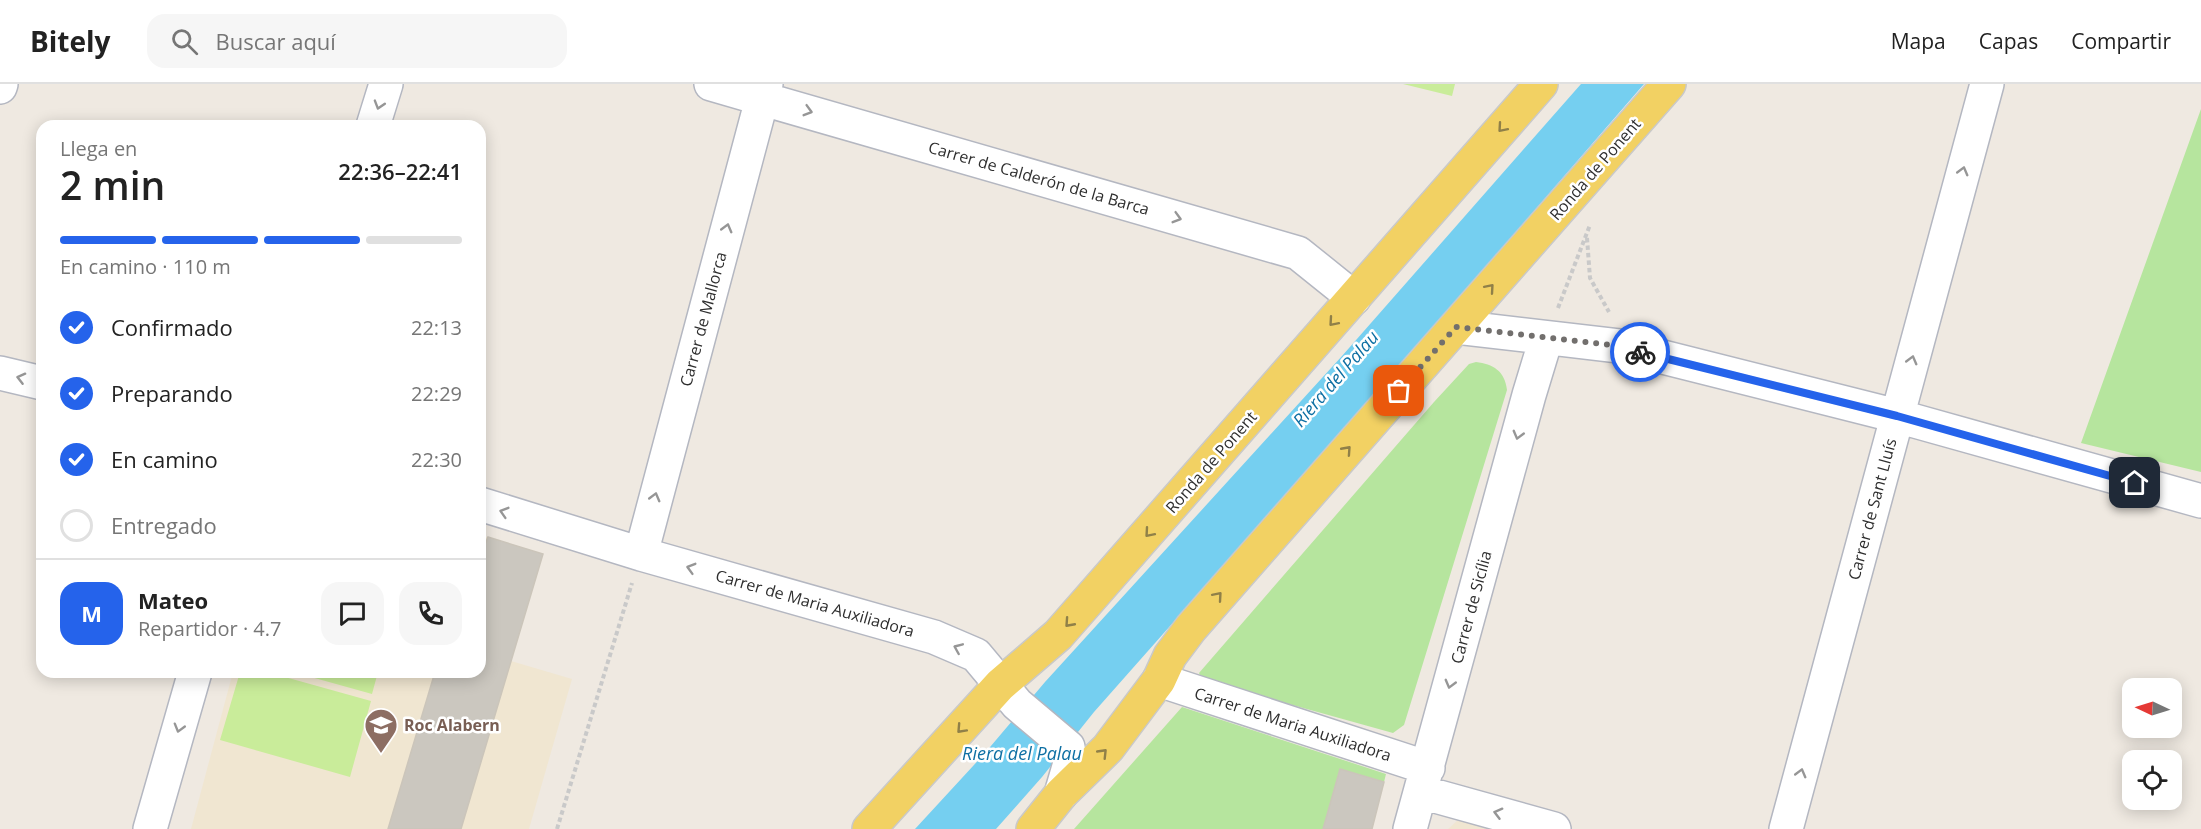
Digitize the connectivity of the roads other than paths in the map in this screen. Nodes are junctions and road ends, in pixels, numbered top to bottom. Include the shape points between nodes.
1 (386, 84) edge
2 (711, 84) edge
3 (1541, 84) edge
4 (1669, 84) edge
5 (1987, 84) edge
6 (764, 91) edge
7 (375, 120) edge
8 (1354, 298) junction
9 (1456, 327) junction
10 (1546, 339) junction
11 (0, 373) edge
12 (36, 382) edge
13 (1532, 385) junction
14 (1897, 416) junction
15 (2201, 501) edge
16 (486, 506) edge
17 (640, 554) junction
18 (193, 678) edge
19 (1159, 680) junction
20 (1009, 694) junction
21 (1424, 780) junction
22 (1061, 794) junction
23 (150, 829) edge
24 (869, 829) edge
25 (1033, 829) edge
26 (1410, 829) edge
27 (1554, 829) edge
28 (1785, 829) edge

1 -> 7 street
2 - 6 street, Carrer de Calderón de la Barca
3 -> 8 main road, Ronda de Ponent
9 -> 4 main road, Ronda de Ponent
14 -> 5 street, Carrer de Sant Lluís
6 -> 8 street, Carrer de Calderón de la Barca via 1298,253
17 -> 6 street, Carrer de Mallorca
8 -> 20 main road, Ronda de Ponent
9 - 10 street
9 - 13 street via 1505,343 1527,371
19 -> 9 main road, Ronda de Ponent via 1170,656 1191,628
10 - 13 street, Carrer de Sicília
10 - 14 street via 1619,346
12 -> 11 street
13 -> 21 street, Carrer de Sicília
14 - 15 street
28 -> 14 street, Carrer de Sant Lluís
17 -> 16 street, Carrer de Maria Auxiliadora
20 -> 17 street, Carrer de Maria Auxiliadora via 976,655 934,637
18 -> 23 street
19 - 21 street, Carrer de Maria Auxiliadora
22 -> 19 main road, Ronda de Ponent via 1108,748
20 - 22 street, Carrer de Maria Auxiliadora via 1068,747 1071,763
20 -> 24 main road, Ronda de Ponent
21 - 26 street, Carrer de Sicília
27 -> 21 street, Carrer de Maria Auxiliadora
22 - 25 main road, Ronda de Ponent

